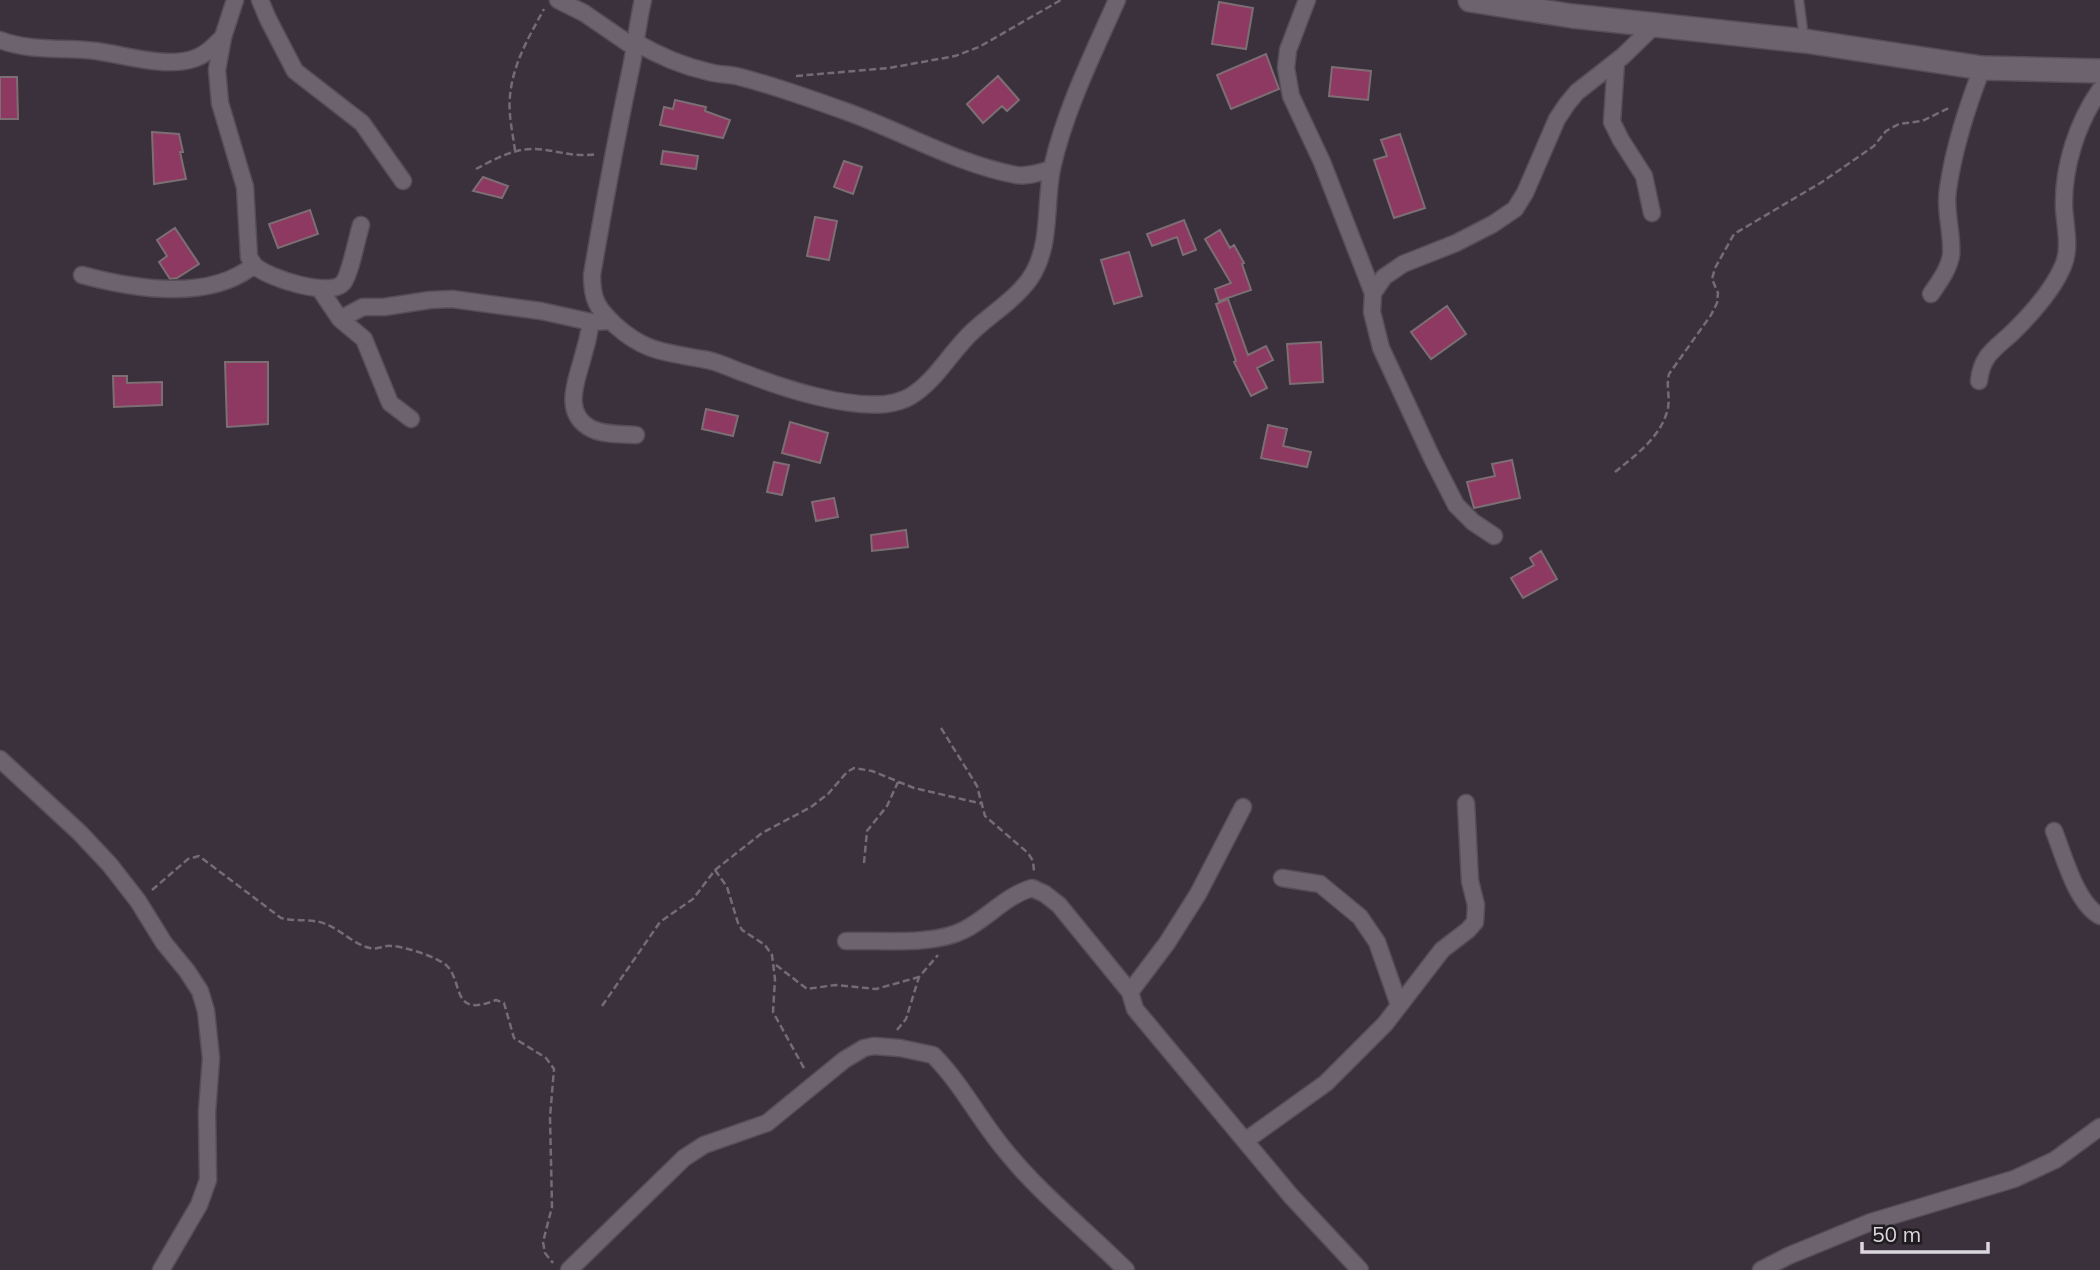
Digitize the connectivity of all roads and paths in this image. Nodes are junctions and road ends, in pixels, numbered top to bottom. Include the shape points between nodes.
1 (235, 0) edge
2 (260, 0) edge
3 (549, 0) edge
4 (558, 0) edge
5 (643, 0) edge
6 (1061, 0) edge
7 (1117, 0) edge
8 (1307, 0) edge
9 (1470, 0) edge
10 (1799, 0) edge
11 (1514, 4) edge
12 (1655, 25) junction
13 (223, 37) junction
14 (0, 40) edge
15 (1805, 41) junction
16 (635, 45) junction
17 (1616, 62) junction
18 (1982, 68) junction
19 (2100, 71) edge
20 (787, 76) dead end
21 (2100, 90) edge
22 (1969, 102) junction
23 (614, 150) junction
24 (515, 151) junction
25 (475, 169) dead end
26 (1052, 169) junction
27 (403, 181) dead end
28 (1652, 213) dead end
29 (361, 225) dead end
30 (254, 265) junction
31 (82, 275) dead end
32 (320, 289) junction
33 (1373, 293) junction
34 (1931, 294) dead end
35 (340, 319) junction
36 (610, 321) junction
37 (591, 322) junction
38 (1979, 381) dead end
39 (411, 419) dead end
40 (636, 435) dead end
41 (1615, 472) dead end
42 (1494, 536) dead end
43 (941, 728) dead end
44 (0, 760) edge
45 (898, 782) junction
46 (1466, 803) dead end
47 (983, 804) junction
48 (1243, 807) dead end
49 (2054, 831) dead end
50 (864, 863) dead end
51 (715, 870) junction
52 (1282, 878) dead end
53 (1032, 888) junction
54 (138, 901) junction
55 (2100, 916) edge
56 (947, 937) junction
57 (846, 941) dead end
58 (775, 965) junction
59 (919, 977) junction
60 (1130, 992) junction
61 (1399, 1005) junction
62 (602, 1006) dead end
63 (874, 1046) junction
64 (813, 1086) junction
65 (2100, 1127) edge
66 (1245, 1141) junction
67 (161, 1270) edge
68 (560, 1270) edge
69 (569, 1270) edge
70 (1126, 1270) edge
71 (1360, 1270) edge
72 (1761, 1270) edge

1 - 13 street
2 - 27 street via 295,72 362,123
3 - 24 path via 520,53 509,98
4 - 16 street
5 - 16 street
6 - 20 path via 979,47 954,56 889,68
7 - 26 street via 1080,82
8 - 33 street via 1288,50 1291,96
9 - 11 main road
10 - 15 lane
11 - 12 main road
12 - 15 main road
12 - 17 street
13 - 14 street via 206,54 170,62 34,48
13 - 30 street via 217,70 220,103 245,187 247,251
15 - 18 main road
16 - 23 street
16 - 26 street via 682,65 771,85 861,116 945,154 994,170 1020,176
17 - 28 street via 1612,122 1644,176
17 - 33 street via 1567,104 1515,209 1456,243 1402,264 1384,277
18 - 19 main road
18 - 22 street
21 - 38 street via 2078,134 2064,179 2066,261 2016,330 1987,355
22 - 34 street via 1948,189 1951,255
22 - 41 path via 1922,121 1892,127 1874,146 1822,183 1734,234 1712,279 1717,303 1669,374 1668,409 1662,423 1646,446
23 - 24 path via 593,155
23 - 36 street via 592,275 596,306
24 - 25 path
26 - 36 street via 1041,254 1034,273 971,332 929,382 900,401 874,404 820,398 713,360 657,351 634,341
29 - 32 street via 342,284
30 - 31 street via 230,281 205,287 116,284
30 - 32 street via 272,276
32 - 35 street
33 - 42 street via 1372,312 1381,348 1426,447 1456,505
35 - 37 street via 363,307 452,299
35 - 39 street via 364,339 390,404
36 - 37 street
37 - 40 street via 574,383 578,416 589,428 601,432
43 - 47 path
44 - 54 street via 80,833
45 - 47 path
45 - 50 path via 887,806 867,831
45 - 51 path via 854,768 811,807 762,833
46 - 61 street via 1475,922 1442,950
47 - 53 path via 988,820 1033,861
48 - 60 street via 1198,894
49 - 55 street via 2082,898
51 - 58 path via 727,887 742,930 765,945
51 - 62 path via 693,899 660,922
52 - 61 street via 1320,884 1360,917 1377,942
53 - 56 street
53 - 60 street via 1059,905
54 - 67 street via 200,991 211,1058 208,1180 199,1205
54 - 68 path via 188,859 199,856 281,918 321,922 368,948 392,946 429,957 453,973 464,1001 481,1006 496,1000 504,1003 514,1038 546,1058 554,1069 552,1207 543,1242 545,1253
56 - 57 street
56 - 59 path via 945,946
58 - 59 path via 807,989 835,985 876,989
58 - 64 path via 773,1012
59 - 63 path via 903,1025
60 - 66 street via 1135,1009
61 - 66 street via 1326,1083
63 - 64 street via 844,1060
63 - 70 street via 933,1055 1004,1150
64 - 69 street via 767,1123 704,1145 684,1158
65 - 72 street via 2055,1160 2026,1174 1871,1222
66 - 71 street

